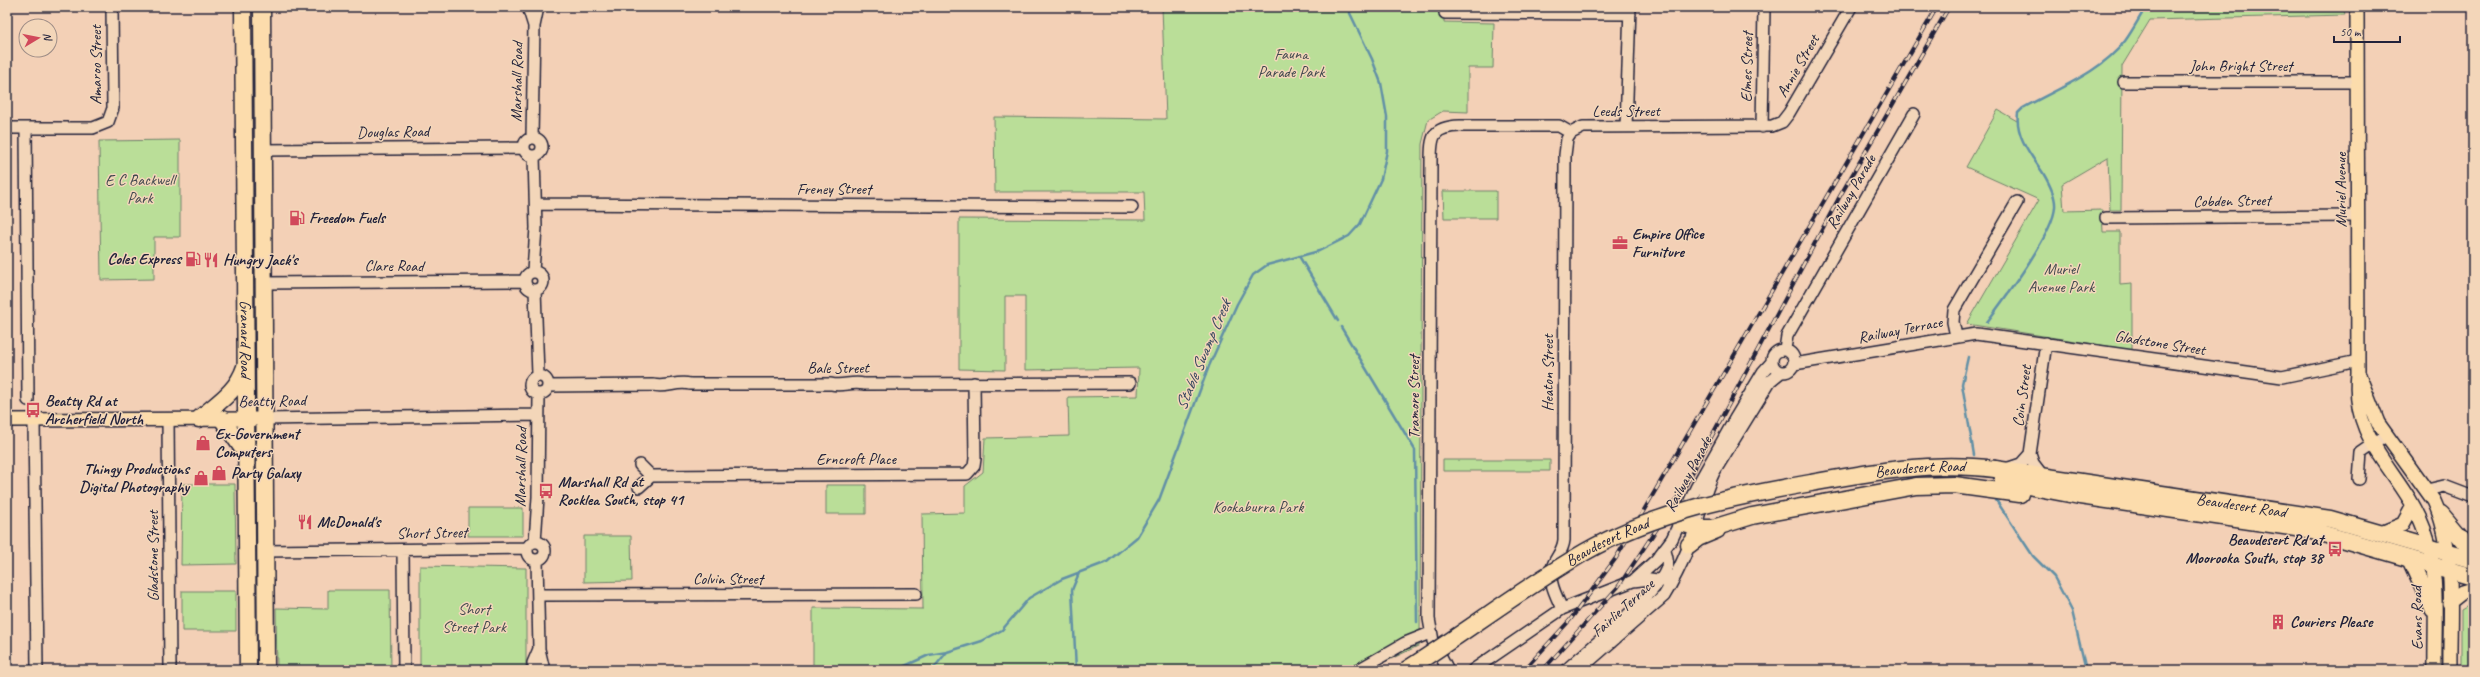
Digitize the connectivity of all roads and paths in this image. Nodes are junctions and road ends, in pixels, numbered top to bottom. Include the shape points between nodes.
1 (112, 7) edge
2 (243, 7) edge
3 (262, 7) edge
4 (528, 7) edge
5 (538, 7) edge
6 (1764, 7) edge
7 (1851, 7) edge
8 (2357, 7) edge
9 (1630, 10) edge
10 (1445, 12) dead end
11 (534, 26) junction
12 (2124, 82) dead end
13 (2357, 82) junction
14 (1914, 114) dead end
15 (1626, 127) junction
16 (1762, 127) junction
17 (7, 128) edge
18 (26, 128) junction
19 (1571, 133) junction
20 (532, 138) junction
21 (524, 148) junction
22 (262, 150) junction
23 (534, 156) junction
24 (2017, 202) dead end
25 (536, 204) junction
26 (1132, 207) dead end
27 (2358, 216) junction
28 (2106, 218) dead end
29 (533, 271) junction
30 (524, 281) junction
31 (263, 283) junction
32 (535, 290) junction
33 (1956, 336) junction
34 (2046, 343) junction
35 (1785, 349) junction
36 (1772, 362) junction
37 (1794, 364) junction
38 (245, 366) junction
39 (2358, 367) junction
40 (1781, 372) junction
41 (538, 375) junction
42 (974, 383) junction
43 (1130, 383) dead end
44 (548, 386) junction
45 (538, 394) junction
46 (28, 400) dead end
47 (538, 415) junction
48 (168, 419) junction
49 (199, 419) junction
50 (222, 419) junction
51 (248, 419) junction
52 (264, 419) junction
53 (7, 420) edge
54 (34, 420) junction
55 (2387, 435) junction
56 (2372, 445) junction
57 (246, 452) junction
58 (2030, 454) junction
59 (640, 464) dead end
60 (1999, 473) junction
61 (651, 476) junction
62 (2043, 476) junction
63 (2359, 479) dead end
64 (639, 487) dead end
65 (2427, 490) junction
66 (2080, 496) junction
67 (2473, 497) edge
68 (2413, 506) junction
69 (1797, 508) junction
70 (2441, 514) junction
71 (1691, 523) junction
72 (1723, 526) junction
73 (2381, 533) junction
74 (531, 545) junction
75 (1690, 545) junction
76 (2430, 548) junction
77 (1664, 549) junction
78 (403, 550) junction
79 (264, 551) junction
80 (2473, 552) edge
81 (2448, 553) junction
82 (2410, 559) junction
83 (537, 560) junction
84 (2473, 560) edge
85 (2433, 566) junction
86 (2449, 570) junction
87 (2473, 577) edge
88 (1660, 580) junction
89 (1633, 581) junction
90 (1672, 582) junction
91 (2473, 589) edge
92 (916, 594) dead end
93 (539, 595) junction
94 (2449, 602) junction
95 (1562, 609) junction
96 (2433, 609) junction
97 (1430, 633) junction
98 (539, 649) junction
99 (37, 667) dead end
100 (170, 669) edge
101 (248, 670) edge
102 (266, 670) edge
103 (404, 670) edge
104 (534, 670) edge
105 (544, 670) edge
106 (1358, 670) edge
107 (1406, 670) edge
108 (1425, 670) edge
109 (1448, 670) edge
110 (1473, 670) edge
111 (1566, 670) edge
112 (1579, 670) edge
113 (2435, 670) edge
114 (2450, 670) edge

1 - 18 street, Amaroo Street via 113,108 108,122 94,128
2 - 38 highway, Granard Road
3 - 22 highway, Granard Road
4 - 11 street, Marshall Road
5 - 11 street, Marshall Road
6 - 16 street, Elmes Street
7 - 16 street, Annie Street via 1789,113 1782,122
8 - 13 main road, Muriel Avenue
9 - 10 street
9 - 15 street
11 - 20 street, Marshall Road
12 - 13 street, John Bright Street
13 - 27 main road, Muriel Avenue
14 - 35 street, Railway Parade via 1786,336
15 - 16 street, Leeds Street
15 - 19 street, Leeds Street via 1583,127
17 - 18 street
18 - 46 street
19 - 95 street, Heaton Street via 1567,139 1565,155 1564,540 1551,576 1552,586
19 - 97 street, Tramore Street via 1559,126 1446,126 1437,130 1431,146
20 - 21 street via 527,140
20 - 23 street via 542,144 541,150
21 - 22 street, Douglas Road
21 - 23 street via 526,153
22 - 31 highway, Granard Road
23 - 25 street
24 - 33 street, Railway Terrace via 1954,310
25 - 26 street, Freney Street
25 - 29 street
27 - 28 street, Cobden Street
27 - 39 main road, Muriel Avenue
29 - 30 street
29 - 32 street via 543,278 542,284
30 - 31 street, Clare Road
30 - 32 street via 529,289
31 - 52 highway, Granard Road
32 - 41 street
33 - 34 street, Gladstone Street via 1989,335
33 - 37 street, Railway Terrace
34 - 39 street, Gladstone Street via 2282,377
34 - 58 street, Coin Street
35 - 36 street via 1775,352
35 - 37 street via 1793,354
36 - 40 street via 1775,369
36 - 71 street, Railway Parade via 1763,372 1696,488
37 - 40 street via 1788,371
38 - 49 highway via 238,384 230,394
38 - 51 highway, Granard Road
39 - 55 main road, Muriel Avenue via 2371,408
39 - 56 main road, Muriel Avenue via 2356,393 2360,416
40 - 71 street, Railway Parade via 1770,381 1714,472
41 - 44 street via 546,378
41 - 45 street via 532,378 530,383 531,389
42 - 43 street, Bale Street
42 - 44 street, Bale Street via 864,384 853,381 840,386 678,382 664,387
42 - 61 street, Erncroft Place via 975,459 974,466 967,474
44 - 45 street via 544,393
45 - 47 street, Marshall Road
47 - 52 street, Beatty Road
47 - 74 street, Marshall Road via 538,497
48 - 49 main road, Beatty Road
48 - 54 main road, Beatty Road
48 - 100 street, Gladstone Street
49 - 50 main road, Beatty Road
50 - 51 main road, Beatty Road
50 - 57 highway
51 - 52 main road, Beatty Road
51 - 57 highway, Granard Road
52 - 79 highway, Granard Road
53 - 54 main road, Beatty Road
54 - 99 street
55 - 56 street
55 - 65 main road, Muriel Avenue
56 - 63 street via 2359,456
56 - 68 main road, Muriel Avenue
57 - 101 highway, Granard Road
58 - 60 street via 2021,464
58 - 62 street
59 - 61 street
60 - 62 highway, Beaudesert Road
60 - 66 highway, Beaudesert Road
60 - 107 highway, Beaudesert Road, bridge via 1926,466 1879,471 1738,496 1660,518 1586,552
60 - 108 highway, Beaudesert Road via 1888,479 1709,513 1663,527 1588,562
61 - 64 street
62 - 73 highway, Beaudesert Road via 2330,519
65 - 67 street via 2444,486
65 - 70 main road, Muriel Avenue
66 - 69 highway via 2071,501 1954,485 1916,486
66 - 82 highway, Beaudesert Road via 2310,530
68 - 73 main road via 2403,524
68 - 76 main road, Muriel Avenue
69 - 71 highway via 1790,504
69 - 72 highway via 1752,516
70 - 80 highway
70 - 81 main road, Muriel Avenue
71 - 72 highway via 1707,528
71 - 75 street, Fairlie Terrace
71 - 77 street, Railway Parade
72 - 75 highway via 1698,538
73 - 76 highway, Beaudesert Road
74 - 78 street, Short Street
74 - 83 street via 529,557
74 - 83 street via 540,542 545,550 542,557
75 - 90 street, Fairlie Terrace
76 - 81 highway, Beaudesert Road
76 - 85 main road, Muriel Avenue
77 - 88 street, Fairlie Terrace via 1668,564
77 - 89 street, Railway Parade
78 - 79 street, Short Street
78 - 103 street
79 - 102 highway, Granard Road
81 - 84 highway, Beaudesert Road
81 - 86 main road, Muriel Avenue
82 - 85 highway, Beaudesert Road
82 - 96 highway
83 - 93 street
85 - 86 highway, Beaudesert Road
85 - 96 main road, Evans Road
86 - 87 highway, Beaudesert Road
86 - 94 main road, Evans Road
88 - 89 street
88 - 90 street
88 - 111 street, Fairlie Terrace
89 - 95 street, Railway Parade
90 - 112 street, Fairlie Terrace via 1664,596
91 - 94 main road via 2463,592
92 - 93 street, Colvin Street
93 - 98 street
94 - 114 main road, Evans Road
95 - 110 street, Railway Parade
96 - 113 main road, Evans Road
97 - 106 street
97 - 109 street, Tramore Street
98 - 104 street via 533,663
98 - 105 street

